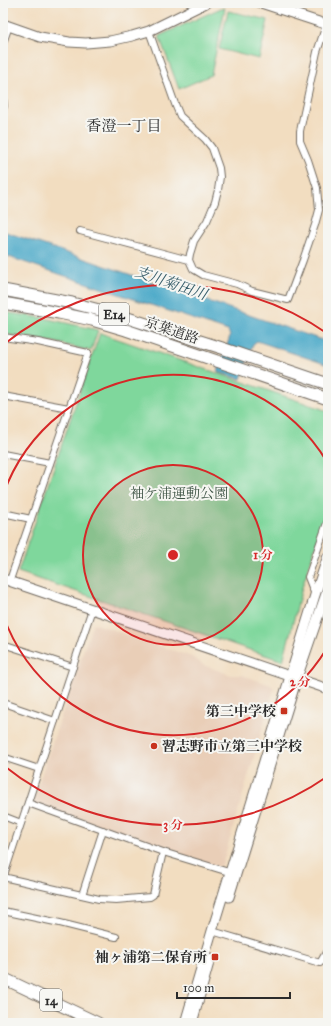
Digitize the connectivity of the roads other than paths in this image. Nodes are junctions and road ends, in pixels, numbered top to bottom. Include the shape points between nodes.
1 (206, 3) edge
2 (262, 3) edge
3 (6, 25) edge
4 (327, 25) edge
5 (149, 31) junction
6 (3, 43) edge
7 (3, 97) edge
8 (3, 109) edge
9 (80, 231) dead end
10 (190, 260) junction
11 (3, 290) edge
12 (3, 303) edge
13 (3, 337) edge
14 (328, 384) edge
15 (3, 396) edge
16 (328, 399) edge
17 (69, 408) junction
18 (3, 454) edge
19 (50, 464) junction
20 (3, 513) edge
21 (30, 519) junction
22 (328, 520) edge
23 (328, 556) edge
24 (6, 579) edge
25 (328, 589) edge
26 (315, 595) junction
27 (92, 609) junction
28 (3, 644) edge
29 (73, 667) junction
30 (293, 677) junction
31 (328, 689) edge
32 (3, 703) edge
33 (55, 721) junction
34 (3, 757) edge
35 (39, 769) junction
36 (28, 803) junction
37 (3, 816) edge
38 (21, 823) junction
39 (103, 830) junction
40 (163, 852) junction
41 (233, 873) junction
42 (3, 878) edge
43 (82, 895) junction
44 (3, 911) edge
45 (215, 932) junction
46 (116, 937) dead end
47 (328, 949) edge
48 (3, 978) edge
49 (98, 1023) edge
50 (185, 1023) edge
51 (192, 1023) edge

1 - 5 street
2 - 4 street
3 - 5 street via 40,36 86,43 110,41
3 - 6 street
4 - 10 street via 316,52 300,131 300,141 318,188 319,210 288,300 203,275 193,269
5 - 10 street via 180,116 212,148 219,168 220,178 215,202 194,242
7 - 8 street
9 - 10 street
11 - 14 highway, 京葉道路 / E14 via 72,302 115,314
12 - 16 highway, 京葉道路 / E14 via 92,320 126,330
13 - 17 street via 88,353
15 - 17 street
17 - 19 street
18 - 19 street
19 - 21 street
20 - 21 street
21 - 24 street
22 - 26 street via 308,577
23 - 26 street
24 - 27 street
25 - 30 street
26 - 30 street
27 - 29 street
27 - 30 street
28 - 29 street
29 - 33 street
30 - 31 street
30 - 41 street
32 - 33 street
33 - 35 street
34 - 35 street
35 - 36 street
36 - 38 street
36 - 39 street
37 - 38 street
38 - 42 street
39 - 40 street
39 - 43 street
40 - 41 street
40 - 43 street via 153,895 150,897 116,900
41 - 45 street
42 - 43 street
44 - 46 street
45 - 47 street via 320,963
45 - 50 street
45 - 51 street
48 - 49 highway, 14

